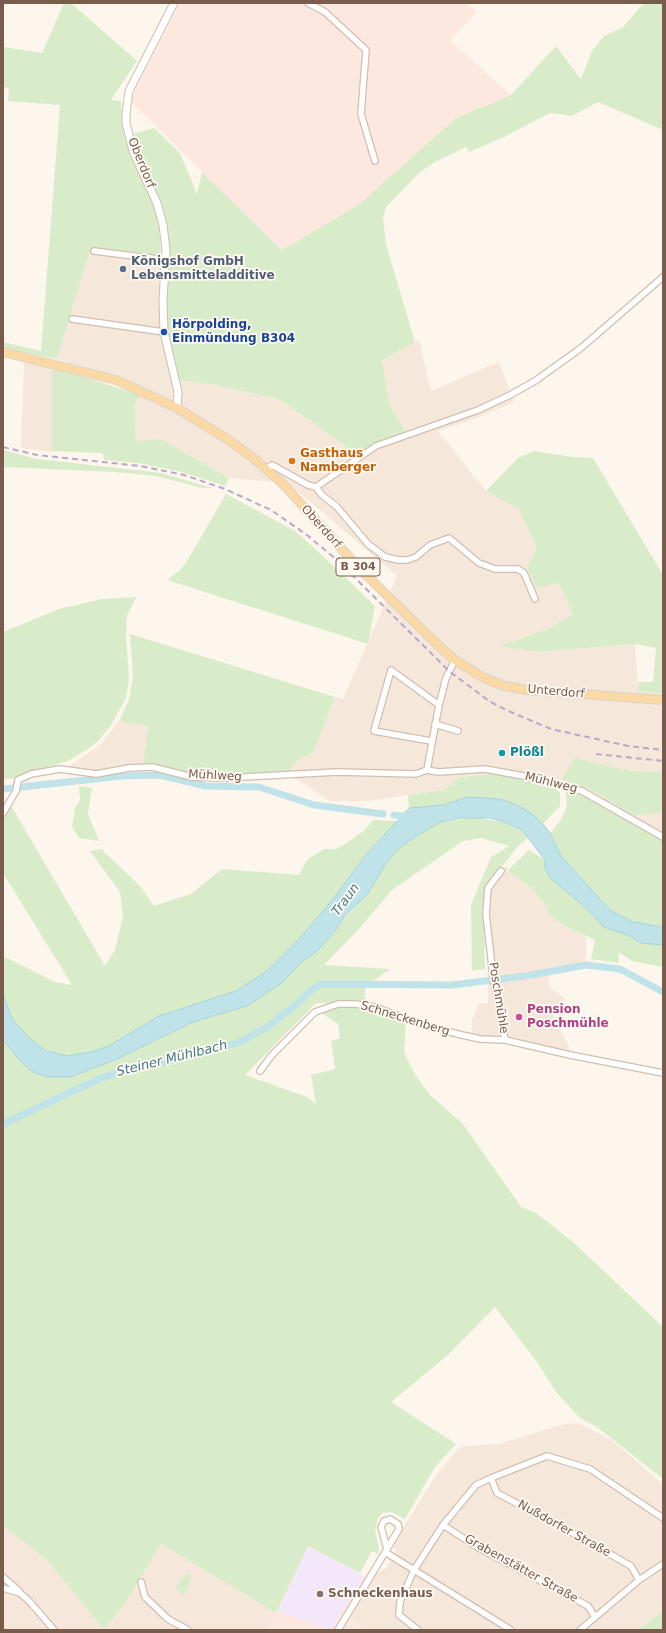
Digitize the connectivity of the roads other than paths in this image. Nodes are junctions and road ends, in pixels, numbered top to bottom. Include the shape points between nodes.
1 (174, 3) edge
2 (308, 3) edge
3 (375, 161) dead end
4 (94, 251) dead end
5 (166, 260) junction
6 (663, 277) edge
7 (72, 319) dead end
8 (164, 332) junction
9 (3, 352) edge
10 (177, 408) junction
11 (267, 469) junction
12 (316, 487) junction
13 (535, 600) dead end
14 (455, 660) junction
15 (663, 700) edge
16 (439, 705) junction
17 (435, 724) junction
18 (458, 731) dead end
19 (431, 741) junction
20 (427, 770) junction
21 (3, 813) edge
22 (663, 837) edge
23 (500, 871) dead end
24 (505, 1040) junction
25 (260, 1071) dead end
26 (663, 1073) edge
27 (491, 1478) junction
28 (663, 1518) edge
29 (443, 1525) junction
30 (386, 1551) junction
31 (663, 1564) edge
32 (414, 1570) junction
33 (3, 1577) edge
34 (639, 1580) junction
35 (141, 1582) dead end
36 (3, 1588) edge
37 (20, 1593) junction
38 (595, 1617) junction
39 (54, 1630) edge
40 (188, 1630) edge
41 (338, 1630) edge
42 (418, 1630) edge
43 (511, 1630) edge
44 (580, 1630) edge

1 - 5 street, Oberdorf via 129,91 126,113 133,151 161,215
2 - 3 street via 325,12 366,50 361,114
4 - 5 street
5 - 8 street, Oberdorf via 162,300
6 - 12 street via 576,352 535,381 478,410 376,446
7 - 8 street
8 - 10 street, Oberdorf via 178,392
9 - 10 main road, Oberdorf / B 304 via 116,380
10 - 11 main road, Oberdorf / B 304 via 227,439
11 - 12 street via 272,465
11 - 14 main road, Oberdorf / B 304 via 359,568
12 - 13 street, Oberdorf via 337,507 368,544 386,557 407,560 416,557 430,544 450,538 479,563 495,569 518,569 524,573
14 - 15 main road, Unterdorf / B 304 via 484,678 516,688
14 - 16 street via 446,678
16 - 17 street
16 - 19 street via 390,670 374,731
17 - 18 street
17 - 19 street
19 - 20 street
20 - 21 street, Mühlweg via 416,774 337,772 225,778 192,777 152,767 96,774 60,769 31,774 18,780 16,791
20 - 22 street, Mühlweg via 438,772 485,769 557,783 596,797
23 - 24 street, Poschmühle via 488,888 486,914 493,976
24 - 25 street, Schneckenberg via 480,1039 442,1030 375,1007 338,1004 315,1012 272,1055
24 - 26 street, Poschmühle
27 - 28 street via 547,1456 590,1469
27 - 29 street via 476,1485
27 - 34 street, Nußdorfer Straße via 497,1493 631,1566
29 - 32 street
29 - 38 street, Grabenstätter Straße via 478,1548 588,1606
30 - 30 street via 381,1527 384,1521 390,1519 399,1526
30 - 32 street
30 - 41 street
31 - 34 street
32 - 42 street via 400,1602 398,1616
32 - 43 street
33 - 37 street
34 - 38 street
35 - 40 street via 145,1597 168,1619
36 - 37 street
37 - 39 street
38 - 44 street

